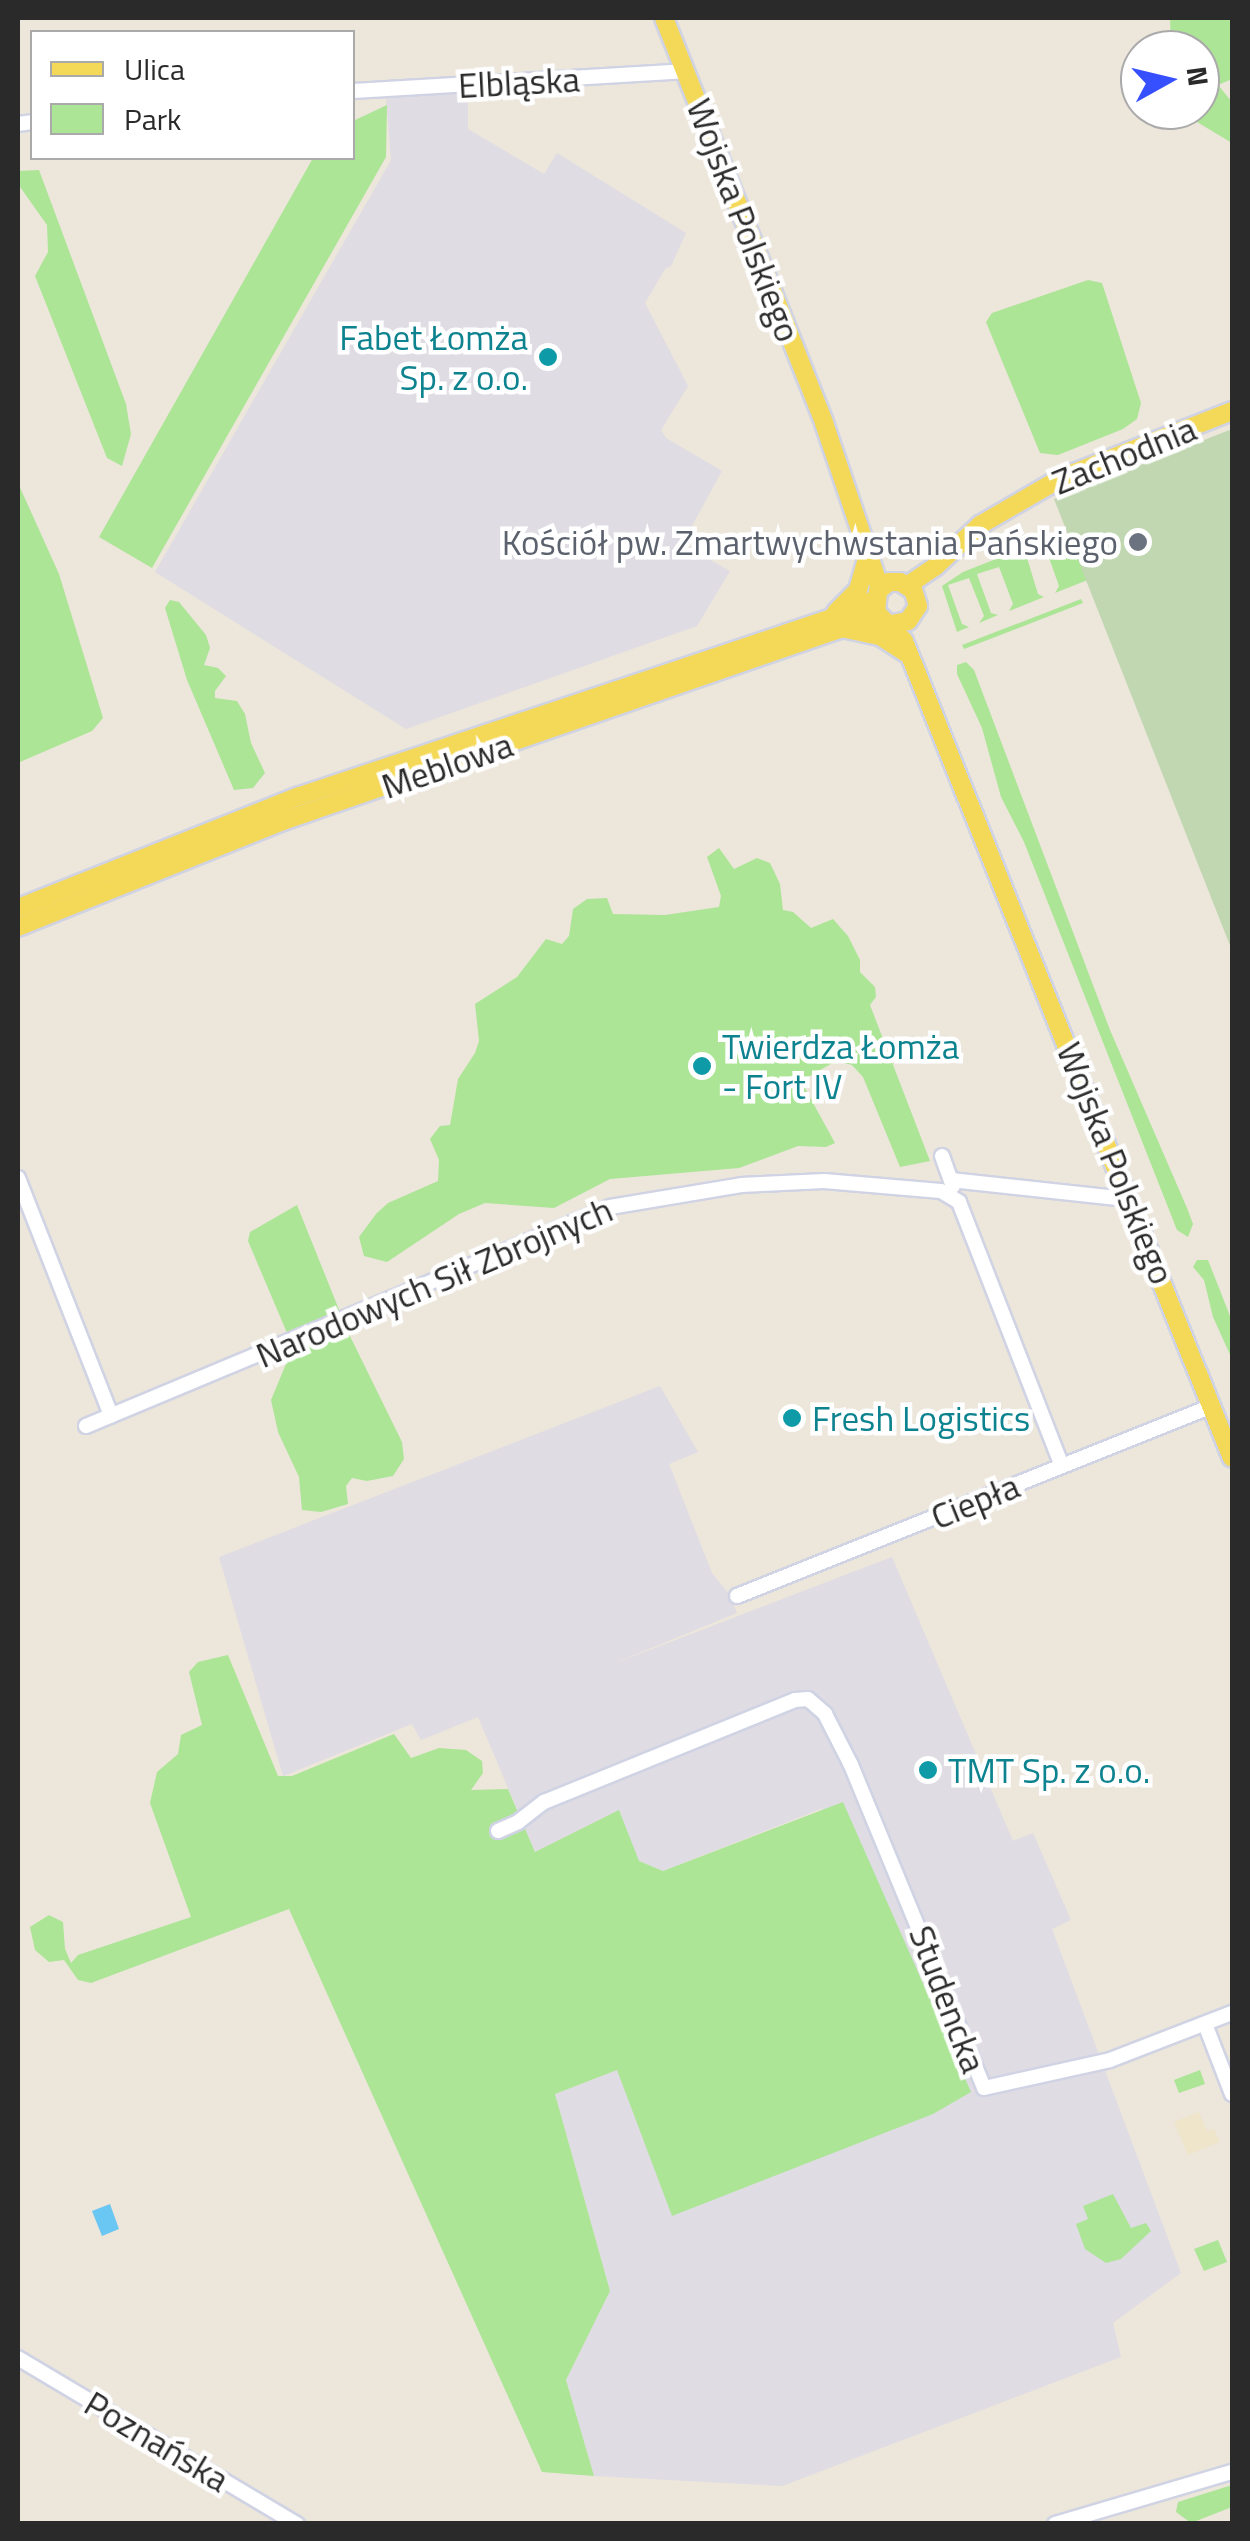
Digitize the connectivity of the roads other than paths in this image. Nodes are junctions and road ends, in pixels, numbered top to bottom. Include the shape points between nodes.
1 (664, 18) edge
2 (685, 71) junction
3 (355, 91) edge
4 (1232, 411) edge
5 (824, 423) junction
6 (869, 552) junction
7 (895, 591) junction
8 (910, 619) junction
9 (838, 622) junction
10 (886, 622) junction
11 (910, 655) junction
12 (999, 868) junction
13 (18, 908) edge
14 (18, 927) edge
15 (942, 1156) dead end
16 (18, 1178) edge
17 (952, 1180) junction
18 (1128, 1194) junction
19 (953, 1196) junction
20 (1212, 1406) junction
21 (111, 1415) junction
22 (86, 1426) dead end
23 (1232, 1458) edge
24 (1062, 1466) junction
25 (737, 1596) dead end
26 (498, 1831) dead end
27 (1232, 2013) edge
28 (1205, 2024) junction
29 (1232, 2094) edge
30 (18, 2358) edge
31 (1232, 2472) edge
32 (297, 2524) edge
33 (1055, 2524) edge

1 - 2 main road, Wojska Polskiego
2 - 3 street, Elbląska
2 - 5 main road, Wojska Polskiego
4 - 7 main road, Zachodnia via 1018,502
5 - 6 main road, Wojska Polskiego
5 - 7 main road, Wojska Polskiego via 847,464
6 - 7 main road, Wojska Polskiego
6 - 9 main road via 858,590
7 - 8 main road
7 - 9 main road, Meblowa
7 - 10 main road, Wojska Polskiego
8 - 10 main road, Meblowa
8 - 12 main road, Wojska Polskiego
9 - 10 main road, Meblowa
9 - 11 main road
9 - 13 main road, Meblowa via 300,796
9 - 14 main road, Meblowa via 282,821
10 - 11 main road, Wojska Polskiego
11 - 12 main road, Wojska Polskiego
12 - 18 main road, Wojska Polskiego
15 - 17 street
16 - 21 street
17 - 18 street
17 - 19 street
18 - 20 main road, Wojska Polskiego
19 - 21 street, Narodowych Sił Zbrojnych via 802,1180 631,1201
19 - 24 street
20 - 23 main road, Wojska Polskiego
20 - 24 street, Ciepła
21 - 22 street, Narodowych Sił Zbrojnych
24 - 25 street, Ciepła
26 - 28 street, Studencka via 579,1788 795,1700 813,1702 850,1765 984,2088 1110,2060
27 - 28 street, Studencka
28 - 29 street
30 - 32 street, Poznańska
31 - 33 street

